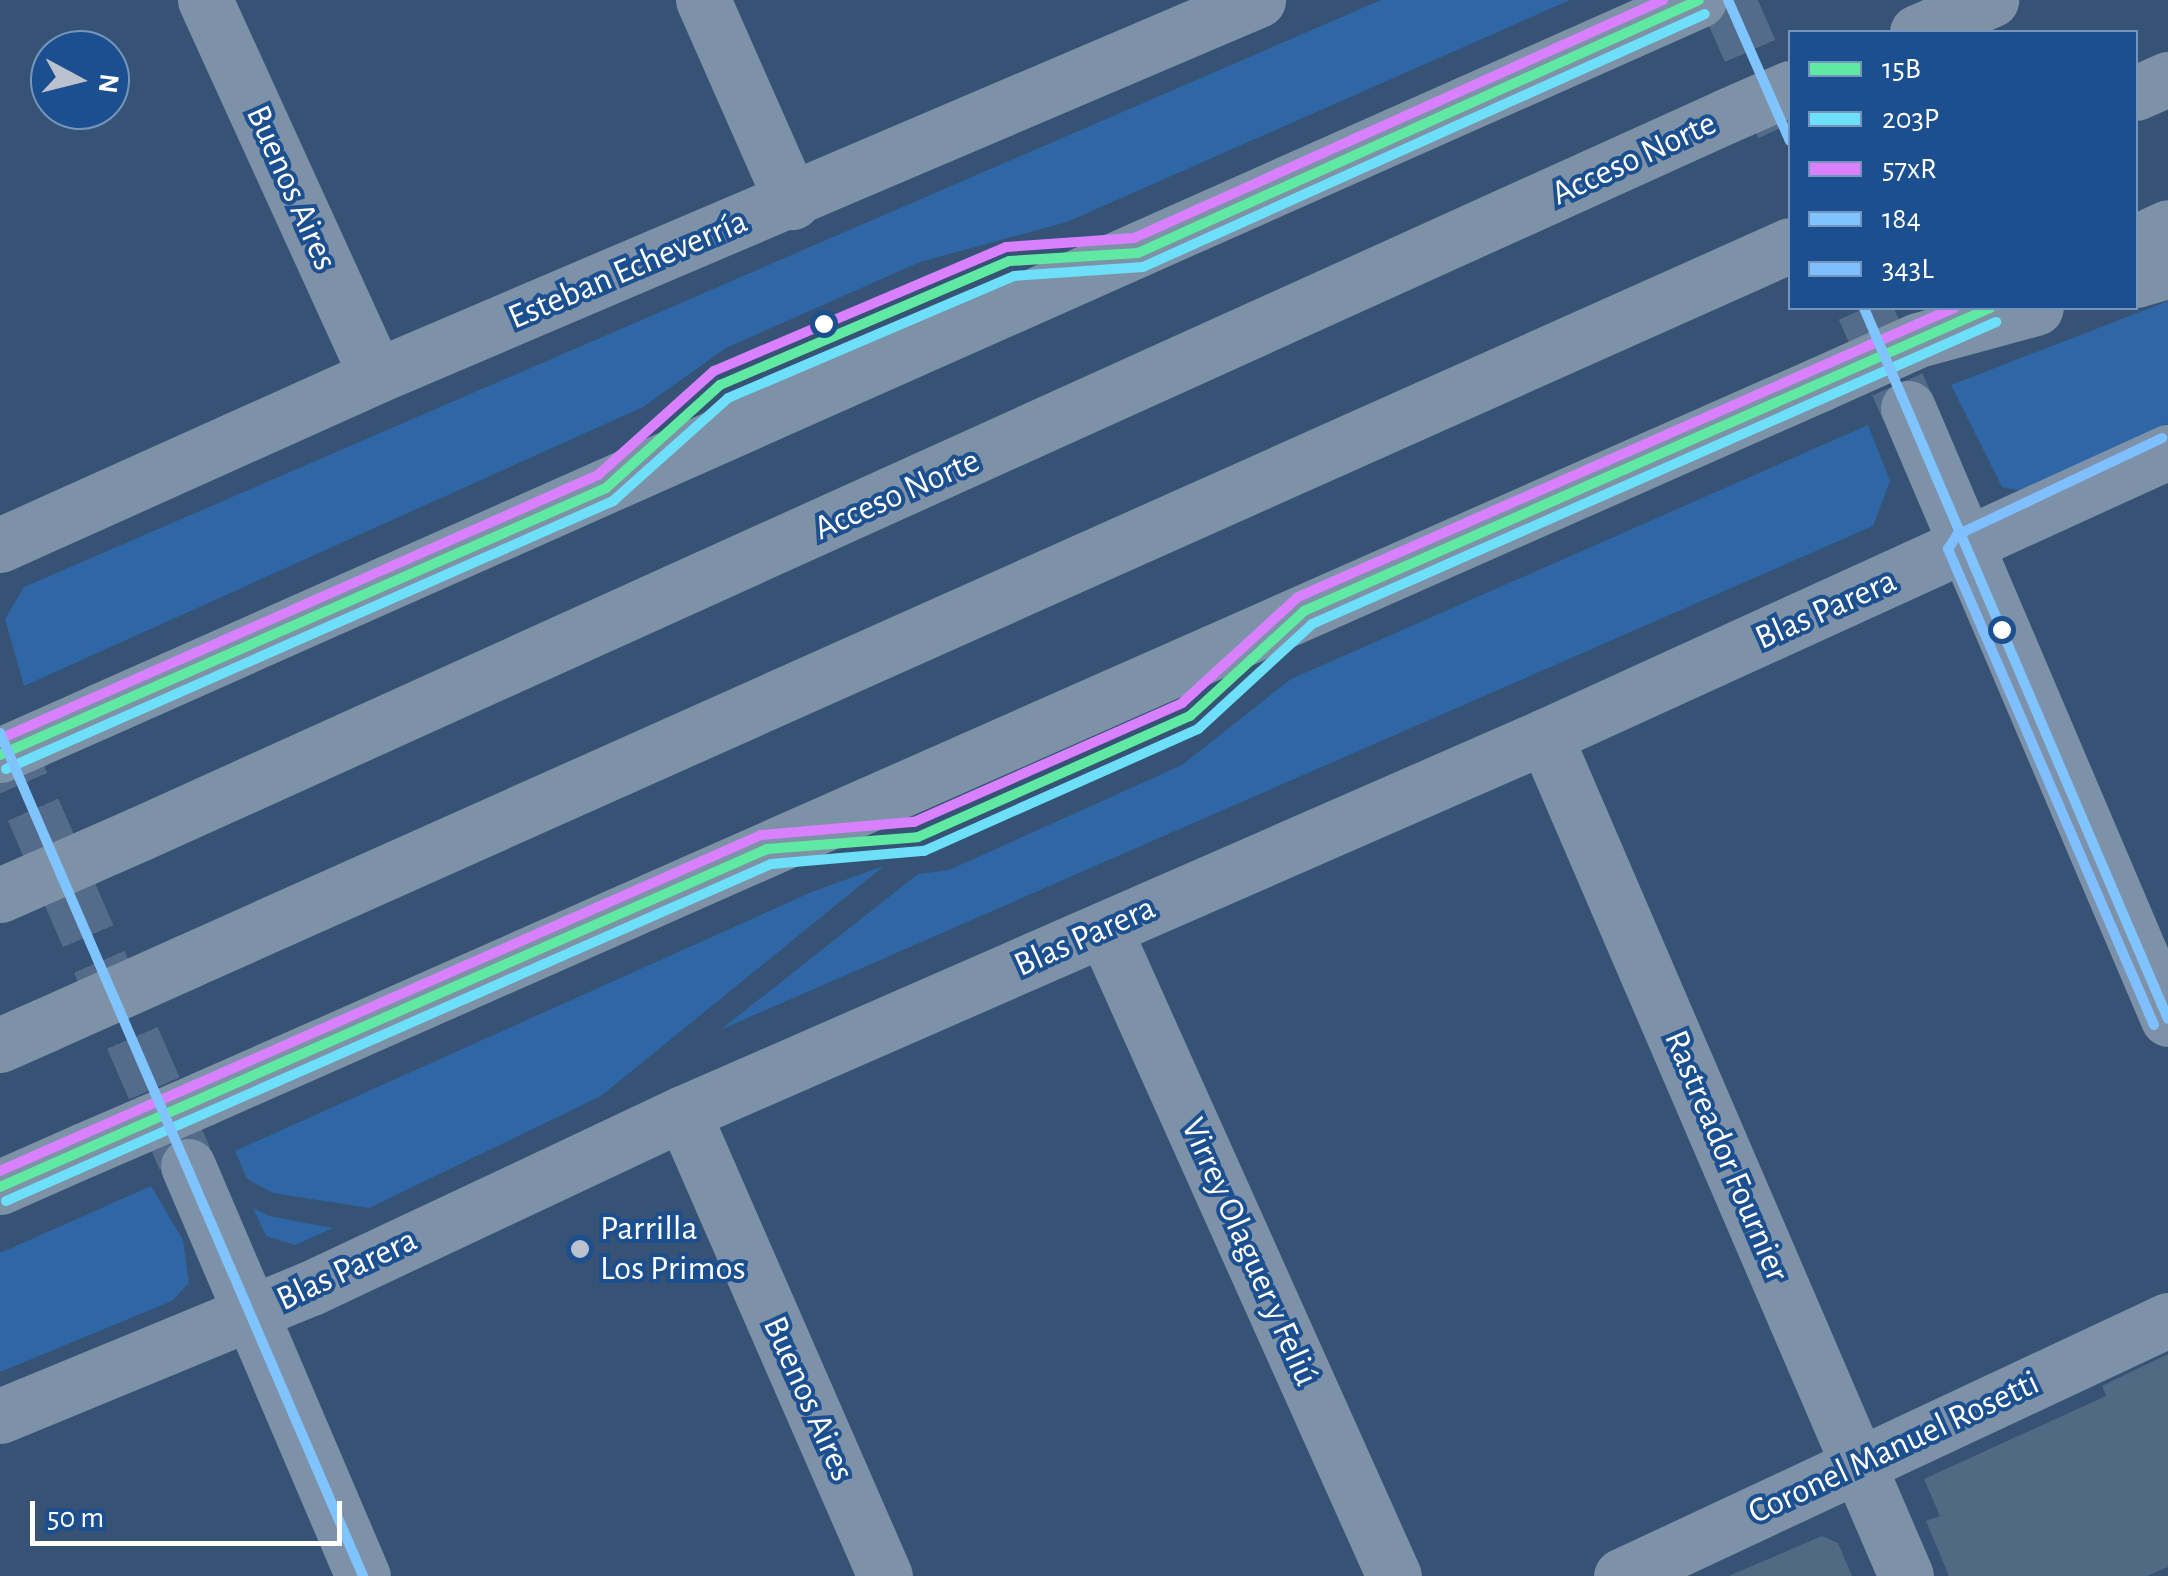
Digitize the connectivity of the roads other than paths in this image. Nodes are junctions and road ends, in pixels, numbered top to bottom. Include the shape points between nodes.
1 (206, 0) edge
2 (703, 0) edge
3 (1990, 0) edge
4 (1244, 3) edge
5 (1689, 4) edge
6 (1922, 30) edge
7 (2168, 79) edge
8 (1788, 89) edge
9 (2138, 92) edge
10 (792, 202) junction
11 (2168, 228) edge
12 (2138, 241) edge
13 (1783, 248) edge
14 (2168, 271) edge
15 (2138, 279) edge
16 (1986, 310) edge
17 (2029, 310) edge
18 (1918, 340) junction
19 (376, 376) junction
20 (1908, 408) tunnel mouth
21 (2168, 452) edge
22 (0, 545) edge
23 (1964, 549) junction
24 (1546, 736) junction
25 (0, 755) edge
26 (0, 895) edge
27 (1104, 929) junction
28 (2168, 1019) edge
29 (23, 1035) edge
30 (683, 1112) junction
31 (188, 1166) tunnel mouth
32 (0, 1187) edge
33 (252, 1314) junction
34 (2168, 1320) edge
35 (0, 1416) edge
36 (1859, 1465) junction
37 (363, 1576) edge
38 (886, 1576) edge
39 (1394, 1576) edge
40 (1620, 1576) edge
41 (1906, 1576) edge

1 - 19 street, Buenos Aires
2 - 10 street
3 - 6 highway
4 - 10 street, Esteban Echeverría
5 - 25 highway, bridge
7 - 9 highway
8 - 26 highway, Acceso Norte, bridge
10 - 19 street, Esteban Echeverría
11 - 12 highway
13 - 29 highway, bridge
14 - 15 highway
16 - 18 highway
17 - 18 highway
18 - 32 highway, bridge
19 - 22 street, Esteban Echeverría
20 - 23 street
21 - 23 street, Blas Parera
23 - 24 street, Blas Parera
23 - 28 street
24 - 27 street, Blas Parera
24 - 36 street, Rastreador Fournier
27 - 30 street, Blas Parera
27 - 39 street, Virrey Olaguer y Feliú
30 - 33 street, Blas Parera
30 - 38 street, Buenos Aires
31 - 33 street
33 - 35 street, Blas Parera
33 - 37 street
34 - 36 street, Coronel Manuel Rosetti
36 - 40 street, Coronel Manuel Rosetti
36 - 41 street, Rastreador Fournier

